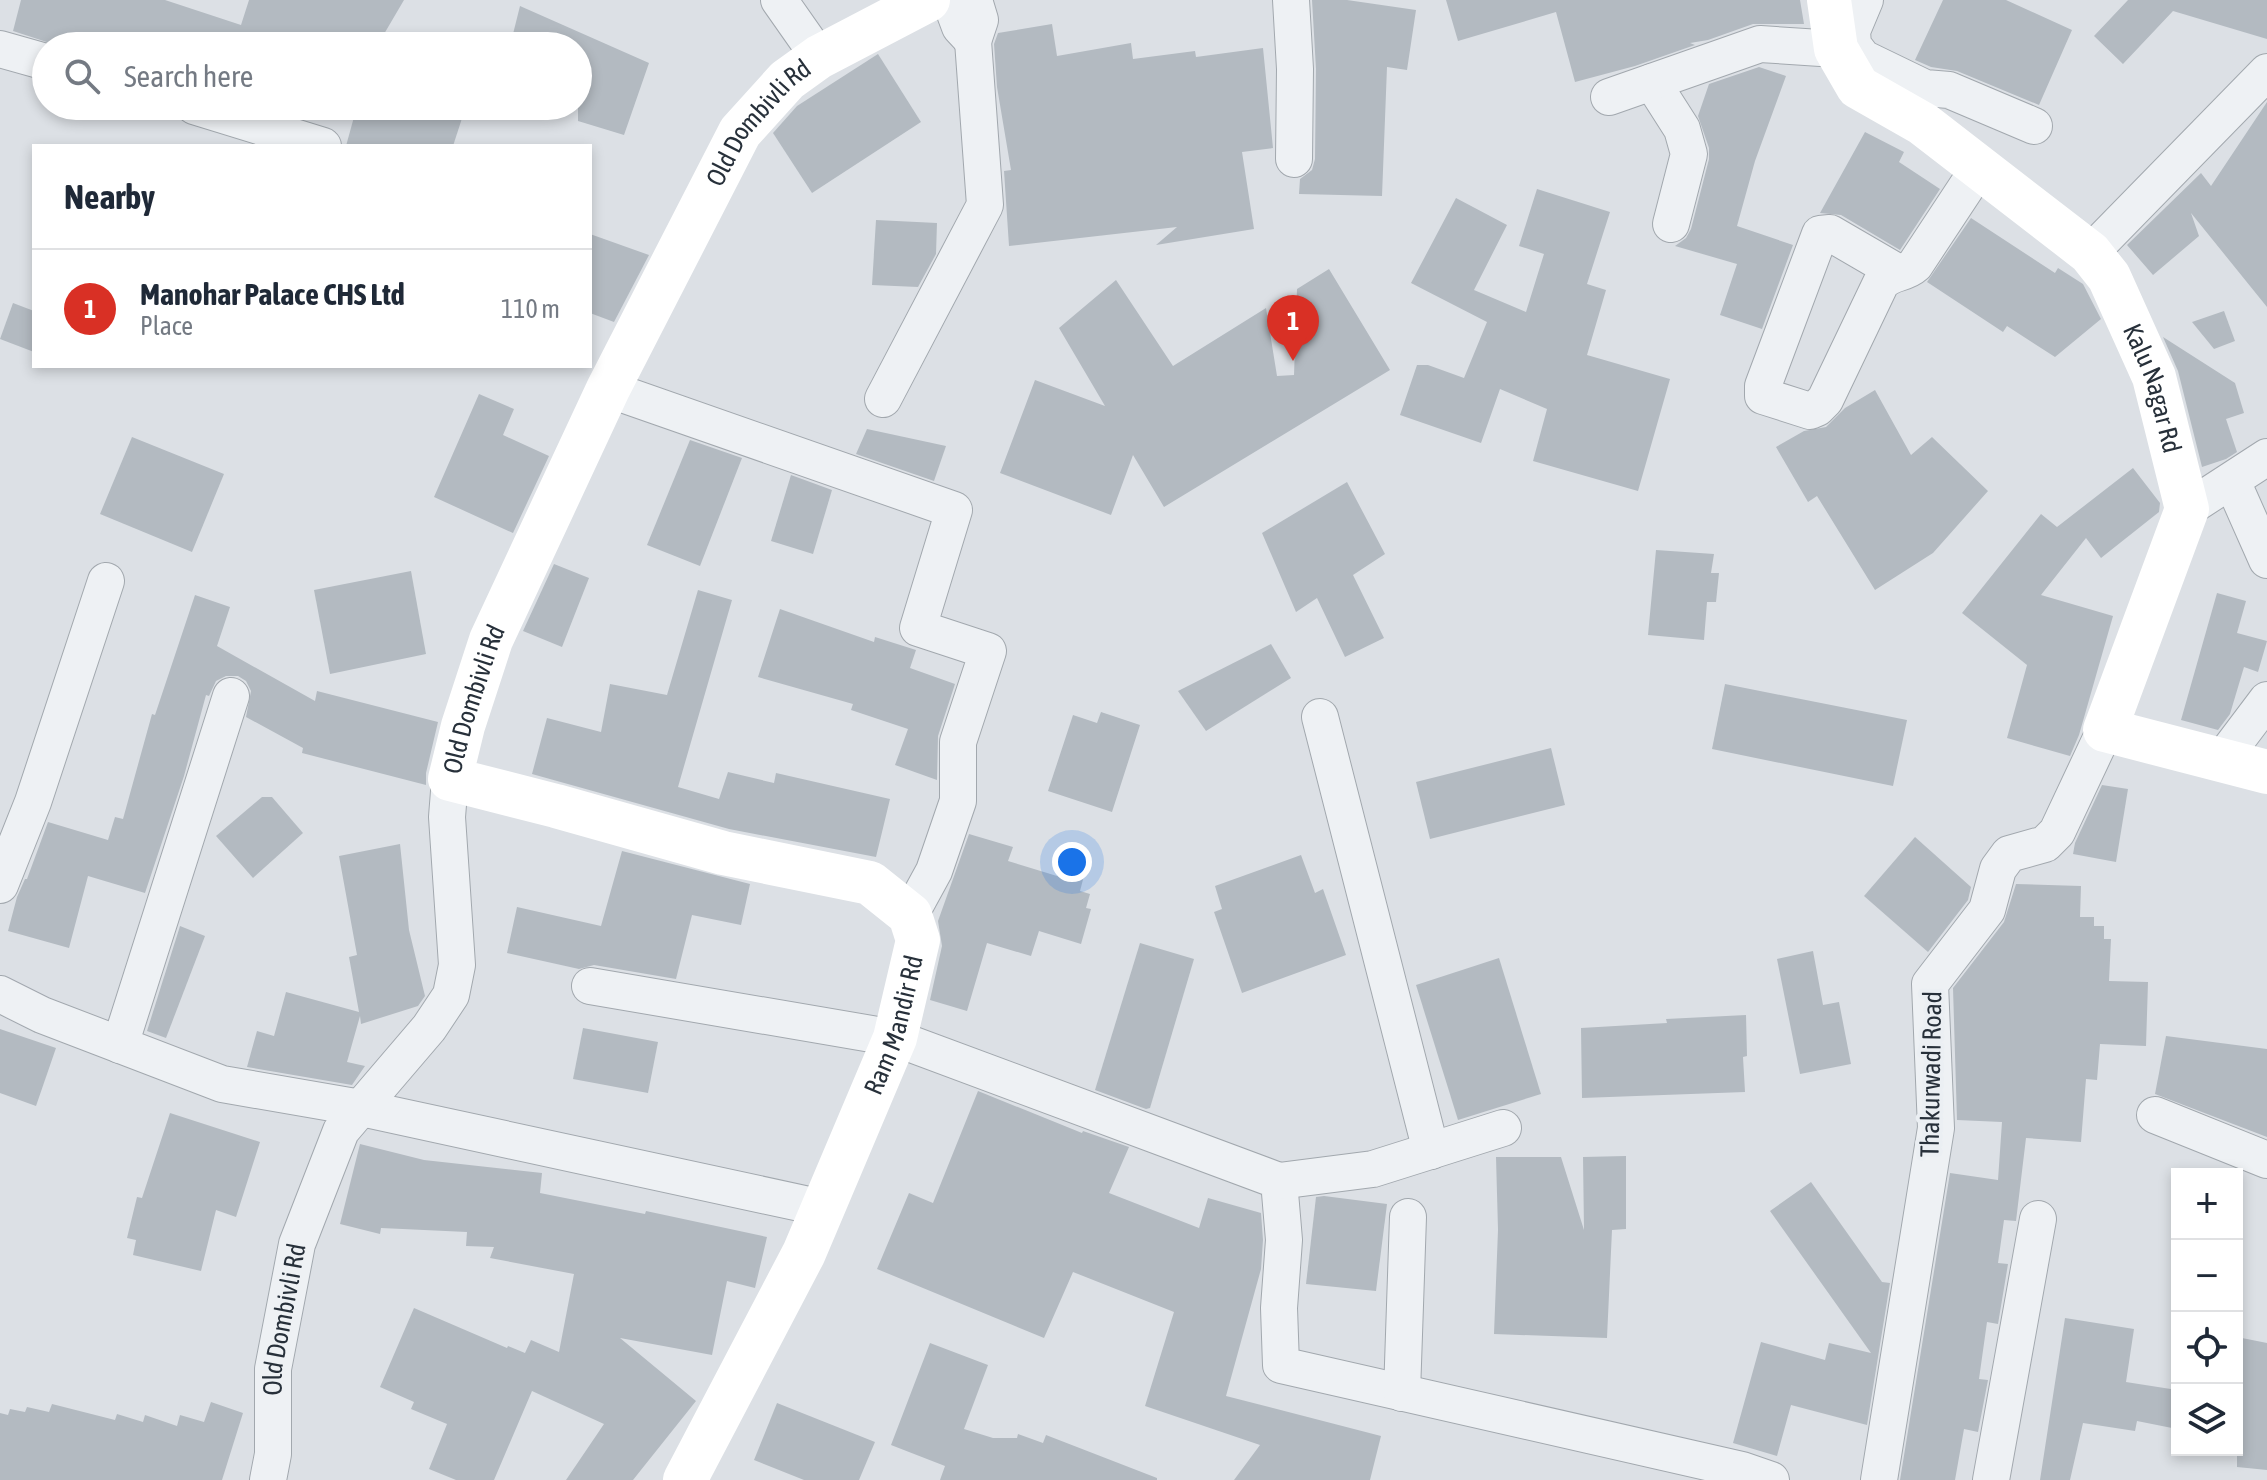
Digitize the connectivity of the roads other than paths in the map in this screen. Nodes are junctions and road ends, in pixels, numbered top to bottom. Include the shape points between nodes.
1 (779, 0) edge
2 (928, 0) edge
3 (950, 0) edge
4 (974, 0) edge
5 (1291, 0) edge
6 (1829, 0) edge
7 (1865, 0) edge
8 (973, 41) junction
9 (0, 49) edge
10 (1836, 49) junction
11 (819, 57) junction
12 (32, 58) edge
13 (2267, 72) edge
14 (1652, 82) junction
15 (1609, 97) dead end
16 (1937, 97) junction
17 (239, 120) edge
18 (2034, 126) dead end
19 (317, 144) edge
20 (1294, 159) dead end
21 (1979, 168) junction
22 (1671, 224) dead end
23 (2090, 253) junction
24 (1897, 272) junction
25 (608, 389) junction
26 (883, 399) dead end
27 (2267, 457) edge
28 (2232, 481) junction
29 (2187, 509) junction
30 (2267, 560) edge
31 (106, 581) dead end
32 (231, 696) dead end
33 (2267, 700) edge
34 (1320, 717) dead end
35 (2105, 730) junction
36 (2221, 761) junction
37 (2267, 772) edge
38 (450, 779) junction
39 (0, 885) edge
40 (910, 915) junction
41 (590, 986) dead end
42 (0, 994) edge
43 (895, 1038) junction
44 (120, 1045) junction
45 (361, 1108) junction
46 (2155, 1115) dead end
47 (1503, 1128) dead end
48 (1431, 1151) junction
49 (2267, 1160) edge
50 (1279, 1181) junction
51 (823, 1208) junction
52 (1408, 1217) dead end
53 (2038, 1219) dead end
54 (1402, 1393) junction
55 (268, 1480) edge
56 (685, 1480) edge
57 (1771, 1480) edge
58 (1879, 1480) edge
59 (1991, 1480) edge

1 - 11 street
2 - 11 street
3 - 8 street via 960,27
4 - 8 street via 980,20
5 - 20 street
6 - 10 street, Kalu Nagar Rd
7 - 16 street via 1852,31 1853,45 1863,58
8 - 26 street via 985,205
9 - 12 street
10 - 14 street via 1760,44
10 - 16 street, Kalu Nagar Rd via 1858,87
11 - 25 street, Old Dombivli Rd via 787,80 740,132
13 - 23 street
14 - 15 street
14 - 22 street via 1682,129 1689,154
16 - 18 street
16 - 21 street, Kalu Nagar Rd
17 - 19 street
21 - 23 street, Kalu Nagar Rd
21 - 24 street via 1915,265 1906,273
23 - 29 street, Kalu Nagar Rd via 2109,277 2154,377
24 - 24 street via 1881,283 1817,408 1810,411 1763,396 1820,234 1830,233
25 - 38 street, Old Dombivli Rd via 491,640
25 - 40 street via 954,510 918,628 988,651 958,742 958,801 934,871
27 - 28 street
28 - 29 street
28 - 30 street
29 - 35 street
31 - 39 street
32 - 44 street
33 - 36 street
34 - 48 street
35 - 36 street
35 - 58 street, Thakurwadi Road via 2057,832 2045,844 2009,854 1998,869 1987,910 1930,984 1936,1128
36 - 37 street
38 - 40 street, Ram Mandir Rd via 723,853 870,883
38 - 45 street, Old Dombivli Rd via 447,817 457,965 451,995
40 - 43 street, Ram Mandir Rd via 918,940
41 - 43 street
42 - 44 street
43 - 50 street
43 - 51 street, Ram Mandir Rd
44 - 45 street via 222,1084
45 - 51 street
45 - 55 street, Old Dombivli Rd via 341,1131 297,1244 273,1369
46 - 49 street
47 - 48 street
48 - 50 street via 1373,1169
50 - 54 street via 1284,1240 1281,1365
51 - 56 street, Ram Mandir Rd
52 - 54 street
53 - 59 street
54 - 57 street

